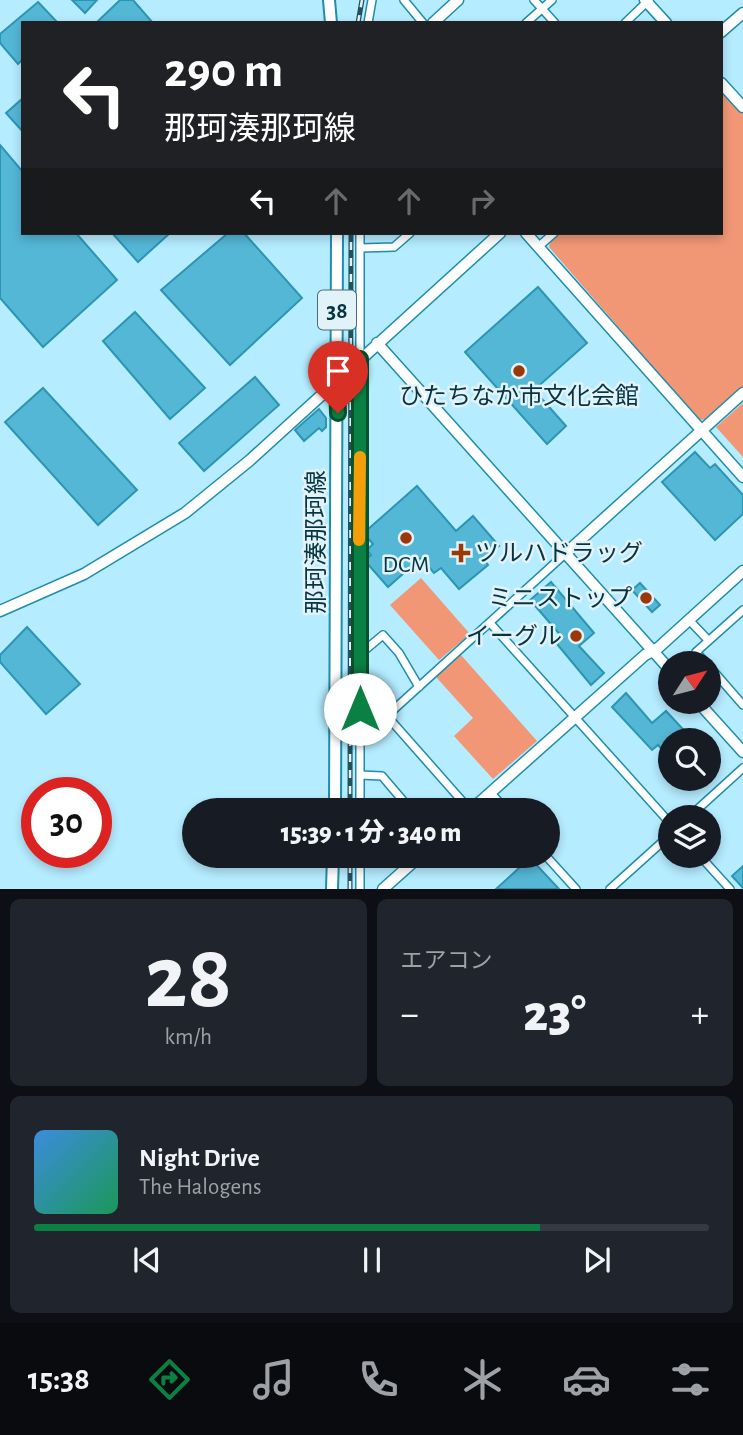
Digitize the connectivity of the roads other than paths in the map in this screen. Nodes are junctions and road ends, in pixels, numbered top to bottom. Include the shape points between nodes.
1 (329, 0) edge
2 (372, 0) edge
3 (404, 0) edge
4 (458, 0) edge
5 (534, 0) edge
6 (552, 0) edge
7 (647, 1) edge
8 (542, 9) junction
9 (743, 13) edge
10 (331, 21) edge
11 (368, 21) edge
12 (421, 21) edge
13 (439, 21) edge
14 (528, 21) edge
15 (553, 21) edge
16 (627, 21) edge
17 (664, 21) edge
18 (723, 30) edge
19 (723, 85) edge
20 (743, 107) edge
21 (337, 235) edge
22 (360, 235) edge
23 (408, 235) edge
24 (498, 235) edge
25 (528, 235) edge
26 (552, 235) edge
27 (538, 247) junction
28 (360, 248) junction
29 (377, 343) junction
30 (360, 359) junction
31 (337, 380) junction
32 (743, 394) edge
33 (702, 430) junction
34 (743, 477) edge
35 (566, 553) junction
36 (743, 571) edge
37 (743, 610) edge
38 (0, 611) edge
39 (689, 620) junction
40 (490, 623) junction
41 (708, 640) junction
42 (653, 651) junction
43 (697, 651) edge
44 (359, 655) junction
45 (658, 657) edge
46 (721, 681) edge
47 (419, 687) junction
48 (743, 705) edge
49 (709, 714) edge
50 (387, 716) junction
51 (576, 717) junction
52 (360, 736) junction
53 (743, 752) edge
54 (743, 768) edge
55 (360, 775) junction
56 (491, 793) junction
57 (335, 798) edge
58 (360, 798) edge
59 (400, 798) edge
60 (459, 798) edge
61 (485, 798) edge
62 (495, 798) edge
63 (703, 805) edge
64 (658, 809) edge
65 (658, 846) edge
66 (333, 868) edge
67 (360, 868) edge
68 (408, 868) edge
69 (557, 868) edge
70 (711, 868) edge
71 (389, 887) edge
72 (332, 889) edge
73 (360, 889) edge
74 (576, 889) edge
75 (610, 889) edge
76 (730, 889) edge

1 - 10 main road
2 - 11 street
3 - 12 street
4 - 13 street
5 - 8 street
6 - 8 street
7 - 16 street
7 - 17 street
8 - 14 street
8 - 15 street
9 - 18 street
19 - 20 street
21 - 31 main road, 那珂湊那珂線 / 38
22 - 28 street
23 - 28 street via 394,247
24 - 29 street
25 - 27 street
26 - 27 street
27 - 33 street
28 - 30 street
29 - 30 street
29 - 35 street
30 - 31 street
30 - 44 street
31 - 38 street via 177,519 84,574
31 - 57 main road, 那珂湊那珂線 / 38
32 - 33 street
33 - 34 street
33 - 35 street
35 - 40 street
35 - 42 street
36 - 39 street
37 - 41 street
39 - 41 street
39 - 42 street
40 - 47 street
40 - 51 street
41 - 43 street
42 - 45 street
42 - 51 street
44 - 47 street via 383,635
44 - 52 street
46 - 48 street
47 - 50 street
49 - 53 street
50 - 52 street
50 - 60 street
51 - 56 street
51 - 64 street
52 - 55 street
54 - 63 street
55 - 58 street
55 - 59 street via 382,776
56 - 61 street
56 - 62 street
65 - 75 street
66 - 72 main road
67 - 73 street
68 - 71 street
69 - 74 street
70 - 76 street

